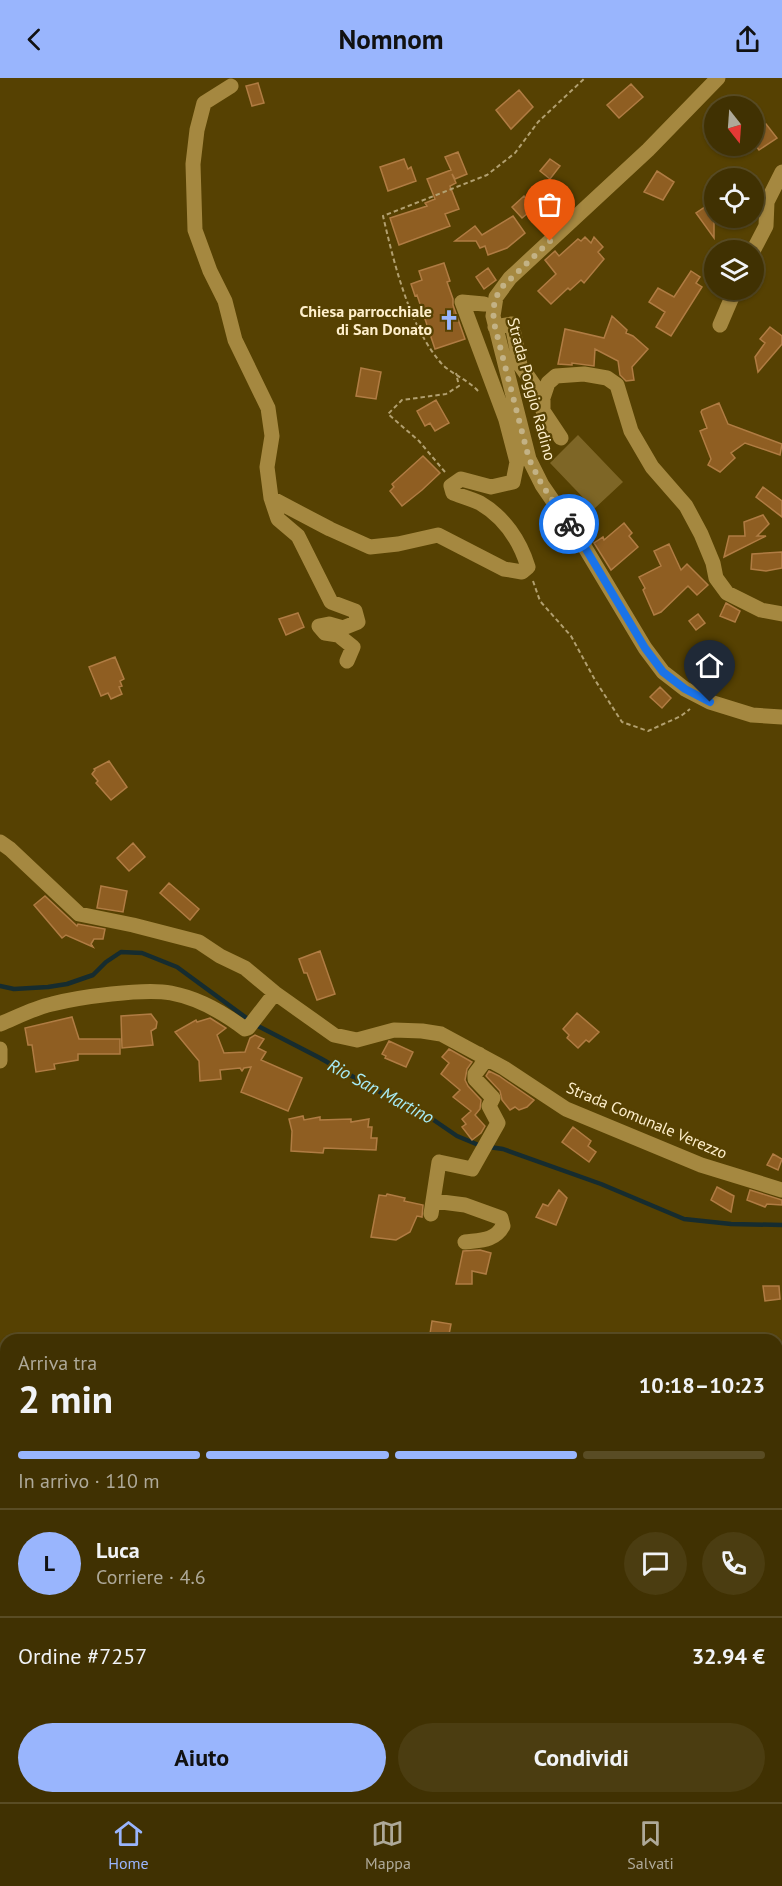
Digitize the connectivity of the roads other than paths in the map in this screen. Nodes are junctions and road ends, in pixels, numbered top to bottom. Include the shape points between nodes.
1 (718, 78) edge
2 (231, 86) dead end
3 (782, 172) edge
4 (759, 240) edge
5 (731, 300) edge
6 (484, 304) dead end
7 (720, 325) dead end
8 (495, 327) junction
9 (543, 398) junction
10 (514, 421) junction
11 (561, 438) dead end
12 (271, 498) junction
13 (782, 614) edge
14 (347, 660) dead end
15 (782, 717) edge
16 (0, 842) edge
17 (275, 993) junction
18 (0, 1024) edge
19 (0, 1049) edge
20 (479, 1054) junction
21 (0, 1061) edge
22 (782, 1190) edge
23 (465, 1242) dead end

1 - 8 street, Strada Poggio Radino via 648,150 505,283 494,304
2 - 12 street via 204,103 197,130 193,164 195,230 225,301 235,340 268,408 272,436 267,467
3 - 4 street via 767,202 766,226
5 - 7 street
6 - 10 street via 462,302
8 - 9 street via 512,324 520,365
8 - 10 street, Strada Poggio Radino
9 - 11 street via 543,411
9 - 13 street via 548,383 556,376 584,374 607,378 617,385 631,431 652,467 686,506 701,534 716,578 727,593 761,610
10 - 12 street via 518,462 513,482 491,486 461,479 451,486 453,493 480,504 508,526 528,567 522,572 504,569 438,535 370,547
10 - 15 street, Strada Poggio Radino via 542,485 663,672 702,698 752,716
12 - 14 street via 278,519 298,536 331,602 355,611 358,622 343,628 319,626 353,647
16 - 17 street, Strada Comunale Verezzo via 79,914 199,942 245,969
17 - 18 street via 245,1029 206,1005 170,993 131,993 51,1004
17 - 20 street, Strada Comunale Verezzo via 334,1035 357,1040 394,1030 422,1031 441,1034
19 - 21 street
20 - 22 street, Strada Comunale Verezzo via 566,1109 701,1165
20 - 23 street via 484,1062 475,1079 493,1098 489,1106 498,1123 472,1169 439,1162 432,1208 465,1205 501,1218 503,1226 491,1238

